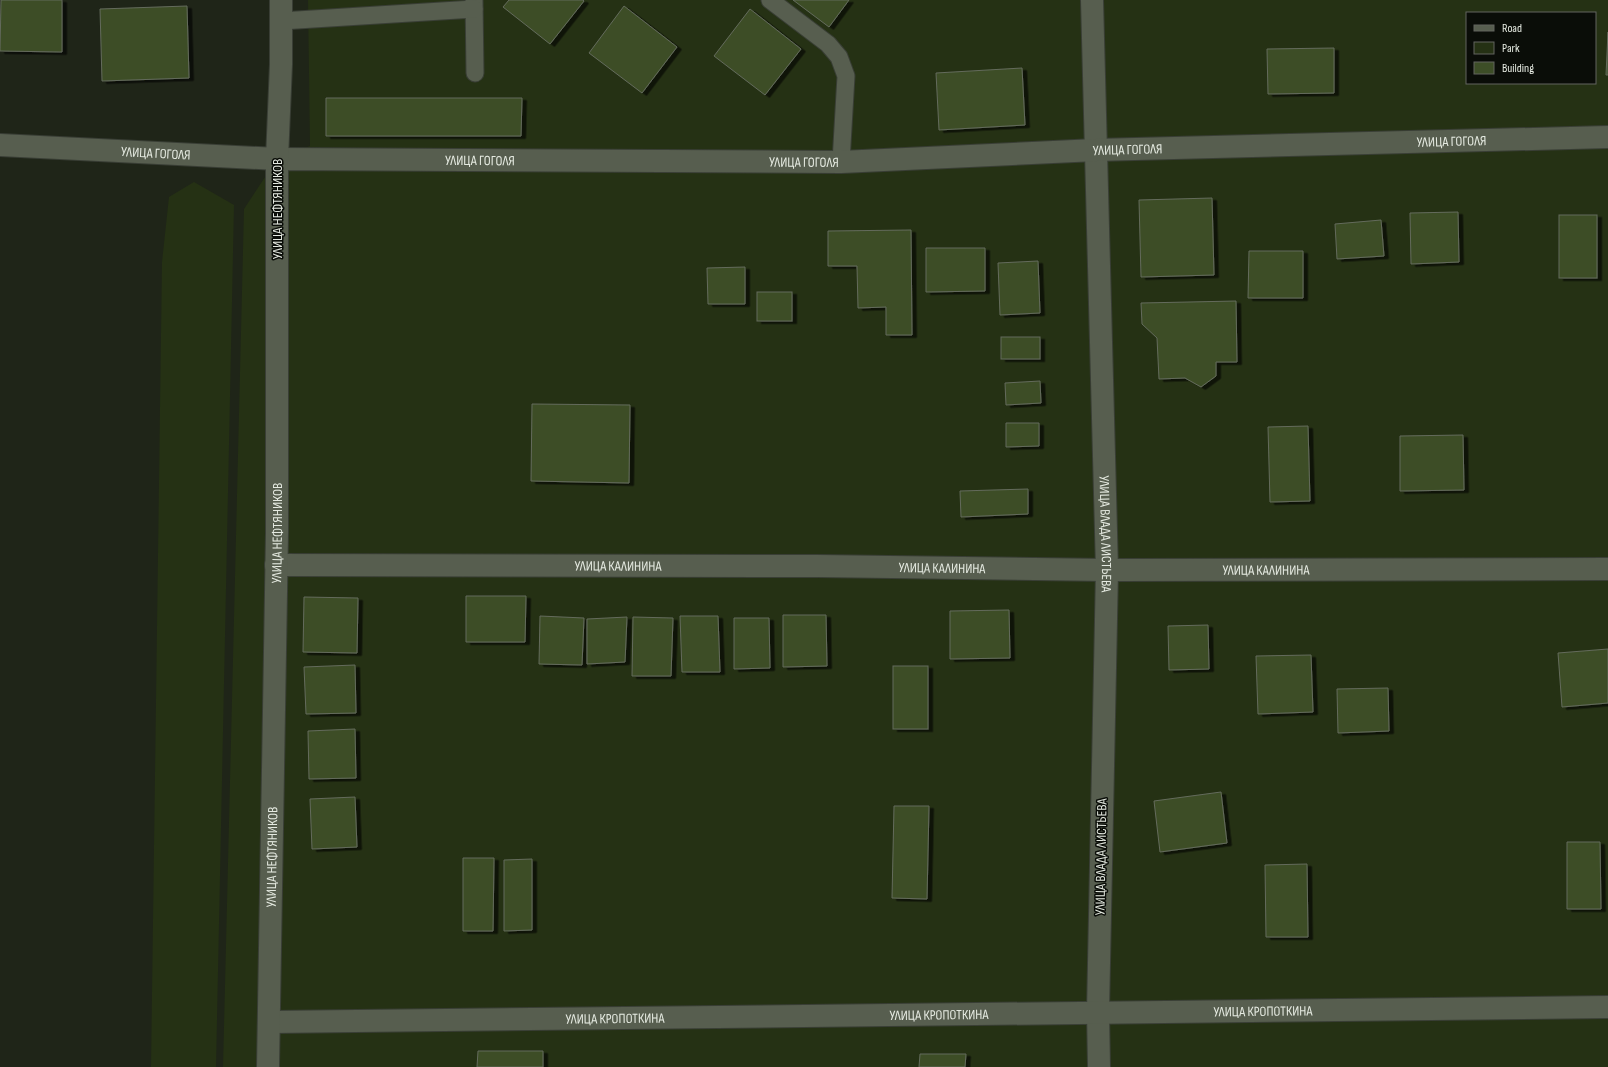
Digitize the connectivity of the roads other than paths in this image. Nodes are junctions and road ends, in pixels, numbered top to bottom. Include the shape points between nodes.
1 (281, 0) edge
2 (770, 0) edge
3 (1092, 0) edge
4 (474, 4) edge
5 (281, 21) junction
6 (475, 74) dead end
7 (1608, 137) edge
8 (0, 145) edge
9 (1096, 150) junction
10 (277, 159) junction
11 (841, 162) junction
12 (276, 565) junction
13 (1608, 569) edge
14 (1107, 570) junction
15 (1608, 1006) edge
16 (1098, 1012) junction
17 (269, 1022) junction
18 (268, 1067) edge
19 (1099, 1067) edge

1 - 5 street, УЛИЦА НЕФТЯНИКОВ
2 - 11 lane via 840,56 846,76
3 - 9 street, УЛИЦА ВЛАДА ЛИСТЬЕВА
4 - 5 lane
4 - 6 lane
5 - 10 street, УЛИЦА НЕФТЯНИКОВ
7 - 9 street, УЛИЦА ГОГОЛЯ
8 - 10 street, УЛИЦА ГОГОЛЯ
9 - 11 street, УЛИЦА ГОГОЛЯ
9 - 14 street, УЛИЦА ВЛАДА ЛИСТЬЕВА
10 - 11 street, УЛИЦА ГОГОЛЯ
10 - 12 street, УЛИЦА НЕФТЯНИКОВ
12 - 14 street, УЛИЦА КАЛИНИНА via 818,566
12 - 17 street, УЛИЦА НЕФТЯНИКОВ
13 - 14 street, УЛИЦА КАЛИНИНА
14 - 16 street, УЛИЦА ВЛАДА ЛИСТЬЕВА
15 - 16 street, УЛИЦА КРОПОТКИНА
16 - 17 street, УЛИЦА КРОПОТКИНА
16 - 19 street, УЛИЦА ВЛАДА ЛИСТЬЕВА
17 - 18 street, УЛИЦА НЕФТЯНИКОВ

